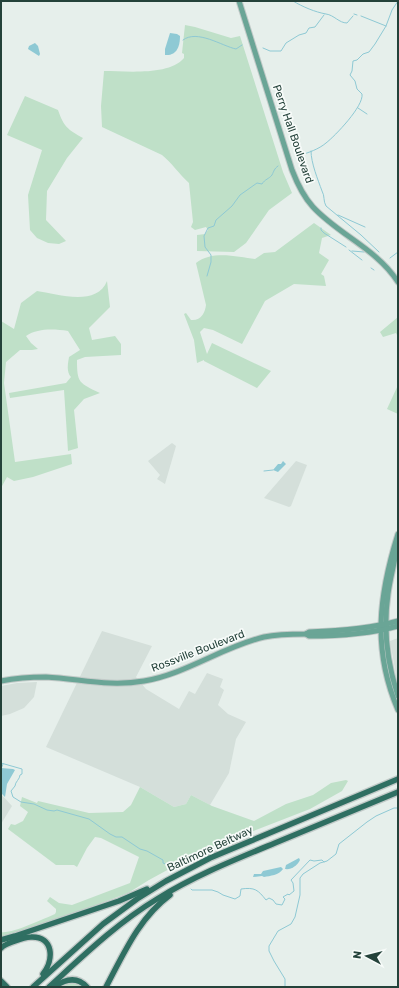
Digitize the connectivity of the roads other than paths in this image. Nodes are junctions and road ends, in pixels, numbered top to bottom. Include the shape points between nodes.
1 (239, 1) edge
2 (398, 282) edge
3 (398, 534) edge
4 (398, 540) edge
5 (381, 607) junction
6 (398, 621) edge
7 (398, 626) edge
8 (383, 627) junction
9 (368, 628) junction
10 (306, 634) junction
11 (1, 681) edge
12 (391, 682) junction
13 (398, 696) edge
14 (398, 710) edge
15 (398, 779) edge
16 (398, 792) edge
17 (252, 852) junction
18 (166, 881) junction
19 (1, 940) edge
20 (1, 948) edge
21 (33, 987) edge
22 (49, 987) edge
23 (54, 987) edge
24 (87, 987) edge
25 (106, 987) edge

1 - 2 main road, Perry Hall Boulevard via 292,170 302,192 319,213 378,258
3 - 5 main road via 388,567
4 - 8 main road
5 - 8 main road
5 - 9 main road via 376,620
6 - 8 main road, Rossville Boulevard
7 - 8 main road, Rossville Boulevard
8 - 9 main road, Rossville Boulevard
8 - 10 main road, Rossville Boulevard via 338,635
8 - 12 main road
9 - 10 main road, Rossville Boulevard
10 - 11 main road, Rossville Boulevard via 281,634 258,638 175,673 143,681 106,684 43,677
12 - 13 main road
12 - 14 main road
15 - 18 highway, Baltimore Beltway via 210,858
16 - 17 highway, Baltimore Beltway
17 - 22 highway, Baltimore Beltway via 190,880 143,908 110,932
17 - 25 highway via 180,889 155,907 138,927
18 - 19 highway via 119,901
18 - 21 highway, Baltimore Beltway via 103,924
20 - 21 highway via 31,937 46,944 50,952 50,963
23 - 24 highway via 61,982 72,980 79,981

